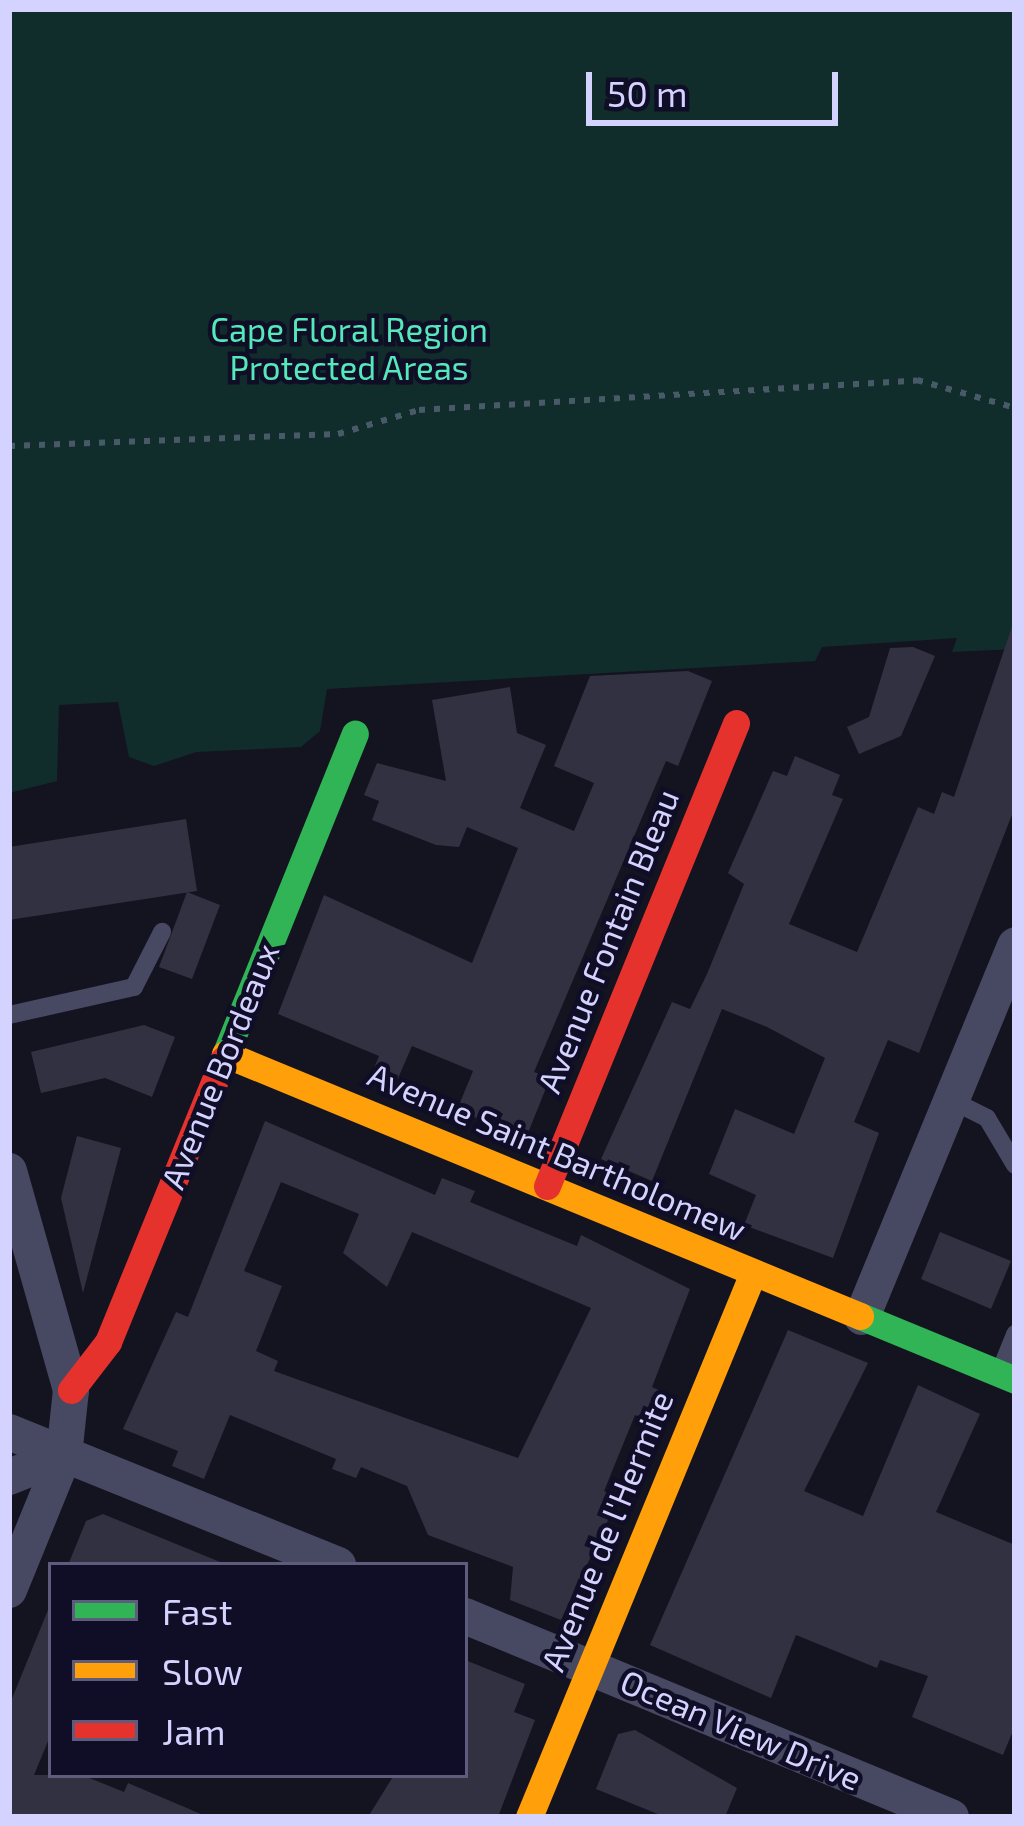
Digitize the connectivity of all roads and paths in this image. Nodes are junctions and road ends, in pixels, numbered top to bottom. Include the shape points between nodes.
1 (1015, 408) edge
2 (9, 446) edge
3 (736, 722) dead end
4 (356, 734) dead end
5 (162, 932) dead end
6 (1015, 945) edge
7 (9, 1016) edge
8 (226, 1054) junction
9 (951, 1100) junction
10 (1015, 1165) edge
11 (9, 1172) edge
12 (547, 1186) junction
13 (753, 1273) junction
14 (862, 1317) junction
15 (1015, 1334) edge
16 (1007, 1377) edge
17 (71, 1390) junction
18 (9, 1432) edge
19 (64, 1454) junction
20 (9, 1477) edge
21 (331, 1562) edge
22 (9, 1590) edge
23 (468, 1617) edge
24 (590, 1666) junction
25 (529, 1817) edge
26 (950, 1817) edge

1 - 2 path via 917,380 418,410 338,434
3 - 12 street, Avenue Fontain Bleau
4 - 8 street, Avenue Bordeaux
5 - 7 lane via 134,987
6 - 9 street
8 - 12 street, Avenue Saint Bartholomew
8 - 17 street, Avenue Bordeaux via 108,1342
9 - 10 lane via 987,1118
9 - 14 street
11 - 17 street
12 - 13 street, Avenue Saint Bartholomew
13 - 14 street, Avenue Saint Bartholomew
13 - 24 street, Avenue de l'Hermite
14 - 16 street, Avenue Saint Bartholomew
15 - 16 lane
17 - 19 street
18 - 19 street
19 - 20 street
19 - 21 street
19 - 22 street
23 - 24 street, Ocean View Drive
24 - 25 street, Avenue de l'Hermite
24 - 26 street, Ocean View Drive

